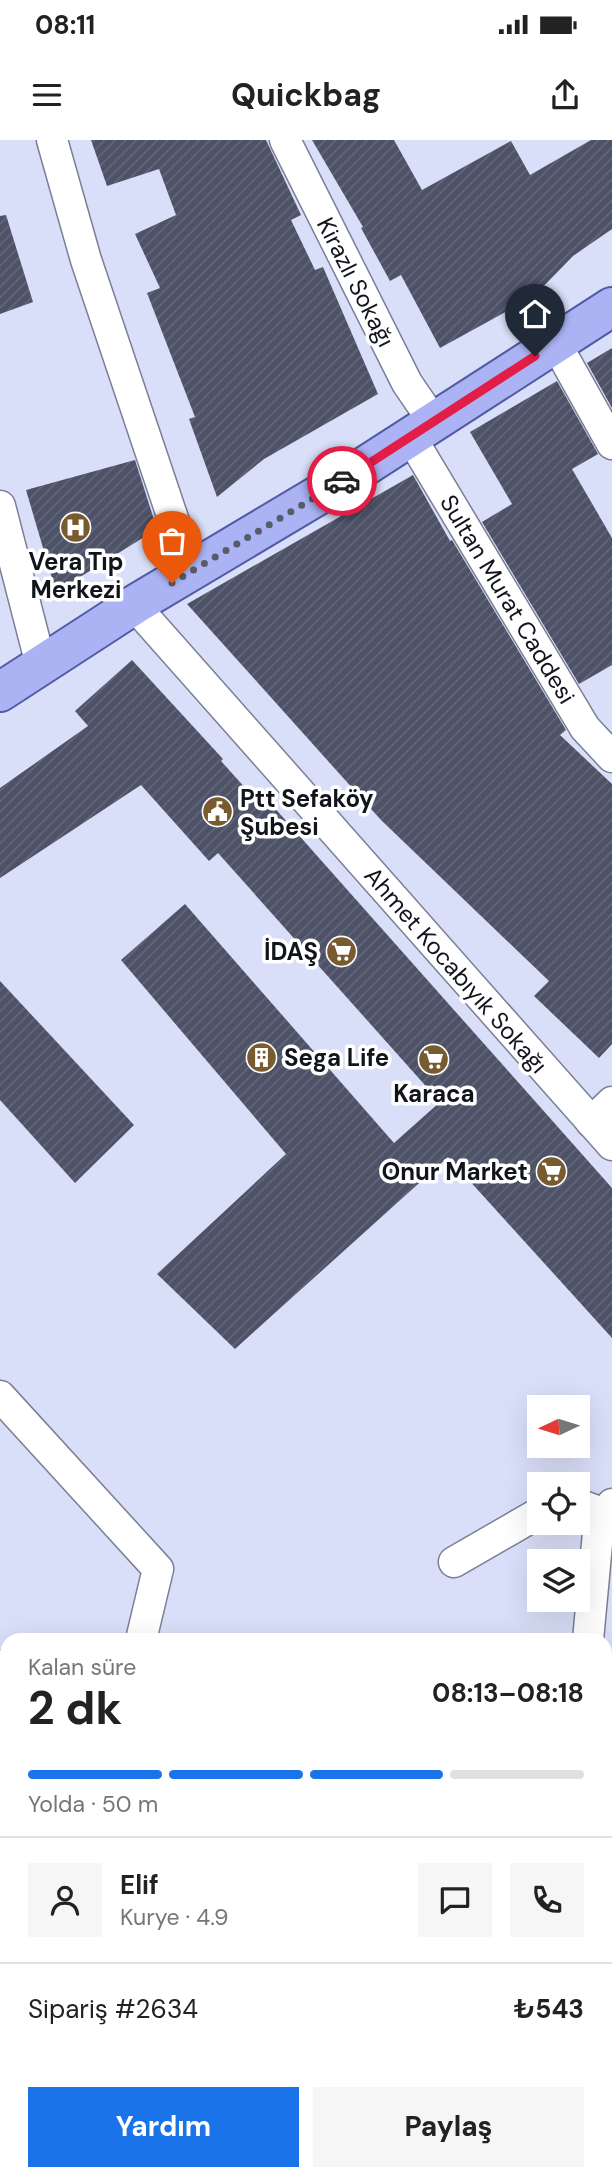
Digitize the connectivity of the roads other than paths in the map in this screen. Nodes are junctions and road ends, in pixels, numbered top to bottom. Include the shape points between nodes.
1 (52, 140) edge
2 (285, 140) edge
3 (612, 307) edge
4 (555, 342) junction
5 (422, 429) junction
6 (612, 444) edge
7 (0, 506) edge
8 (14, 559) junction
9 (191, 572) junction
10 (0, 592) edge
11 (134, 605) junction
12 (41, 665) junction
13 (0, 692) edge
14 (612, 757) edge
15 (602, 1112) edge
16 (612, 1145) edge
17 (0, 1396) edge
18 (597, 1508) edge
19 (527, 1520) edge
20 (454, 1562) dead end
21 (143, 1633) edge
22 (589, 1633) edge

1 - 9 street via 86,260
2 - 5 street, Kirazlı Sokağı via 407,383
3 - 4 main road
4 - 5 main road
4 - 6 street
5 - 9 main road
5 - 14 street, Sultan Murat Caddesi via 585,728
7 - 8 street
8 - 10 street
8 - 12 street
9 - 11 main road
11 - 12 main road
11 - 15 street, Ahmet Kocabıyık Sokağı
12 - 13 main road
15 - 16 street, Ahmet Kocabıyık Sokağı
17 - 21 street via 158,1569
18 - 22 street
19 - 20 street

